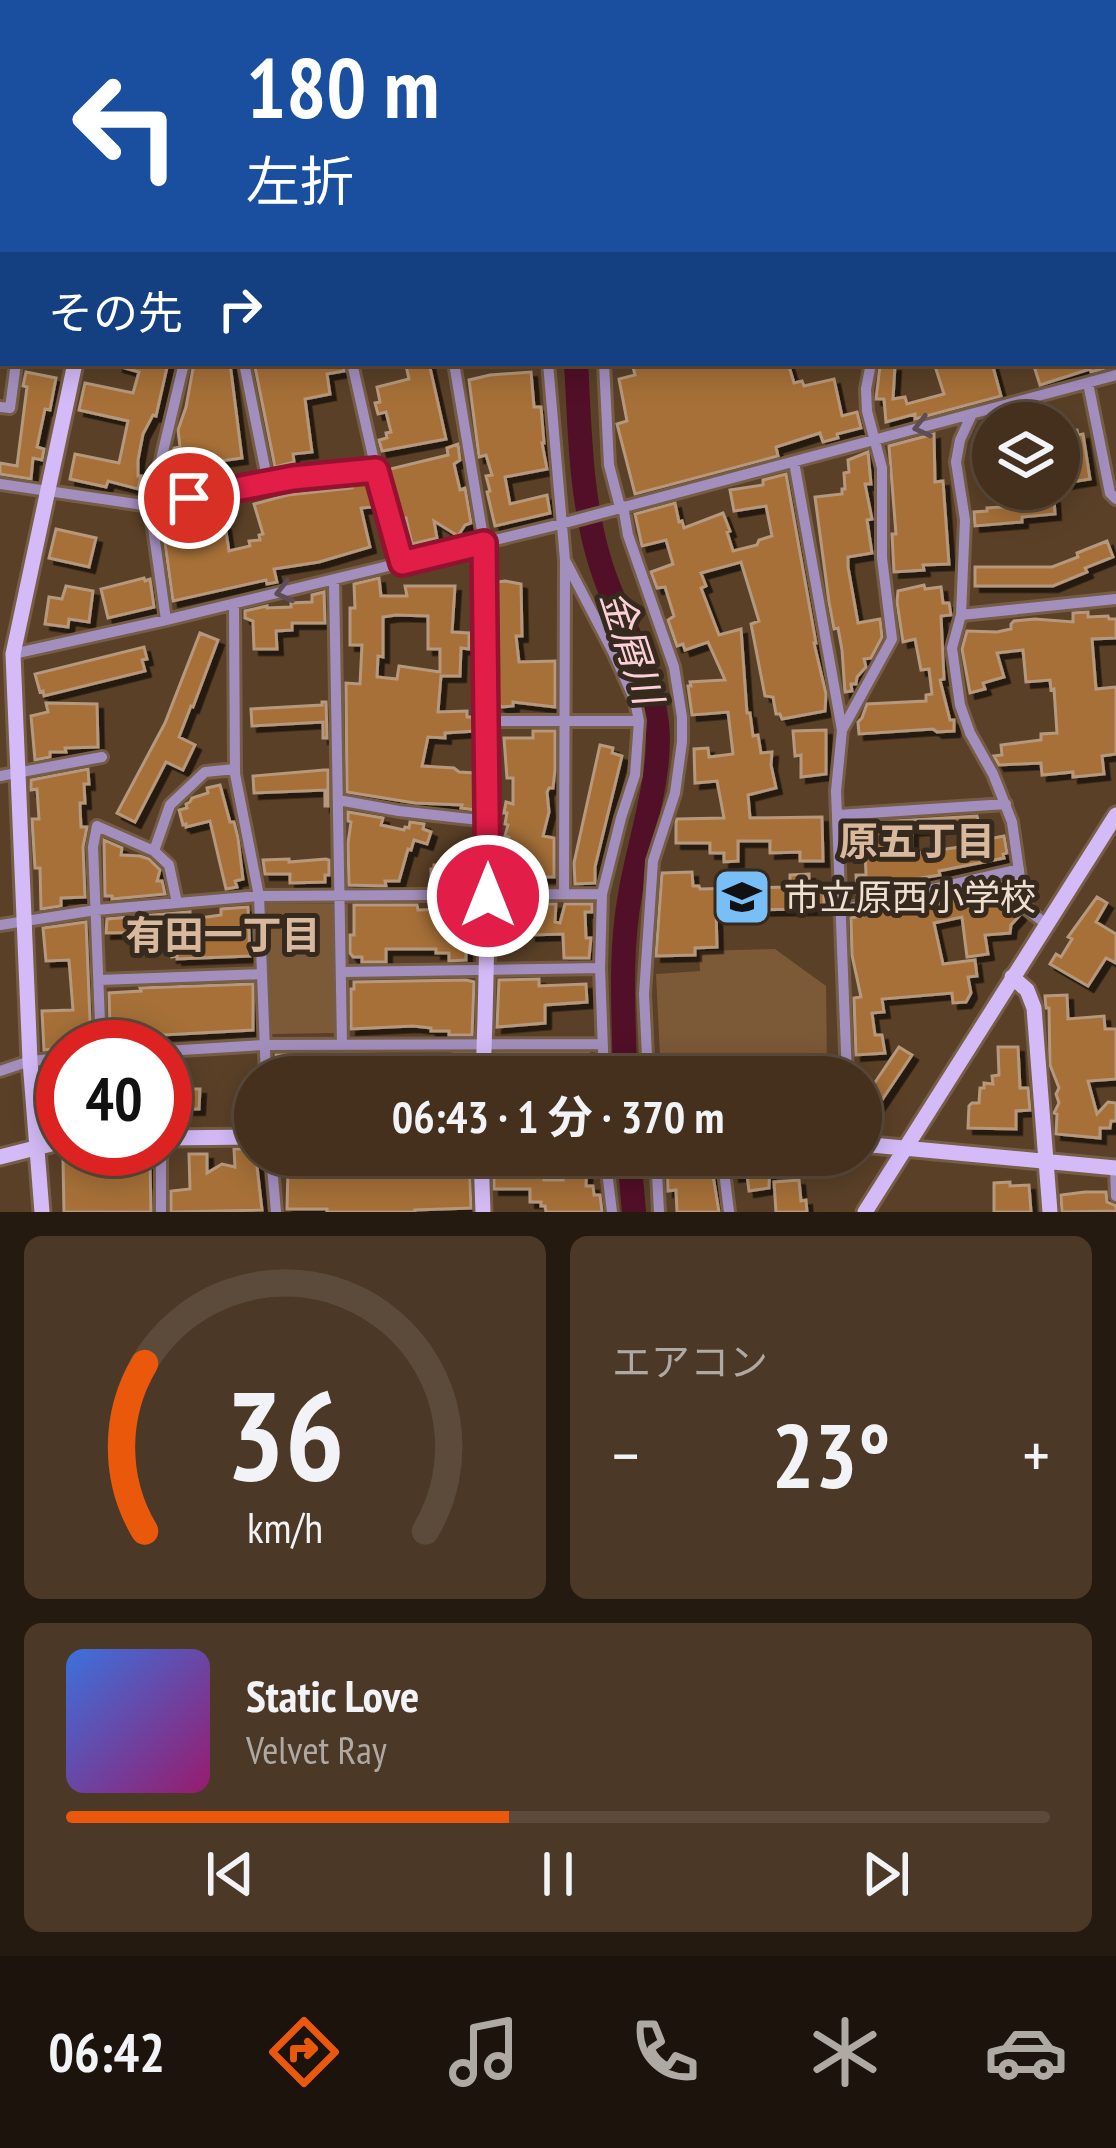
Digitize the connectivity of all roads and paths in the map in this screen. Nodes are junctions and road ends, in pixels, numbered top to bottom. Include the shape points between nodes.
1 (16, 366) edge
2 (74, 366) edge
3 (183, 366) edge
4 (245, 366) edge
5 (353, 366) edge
6 (454, 366) edge
7 (548, 366) edge
8 (604, 366) edge
9 (871, 366) edge
10 (1116, 375) edge
11 (1088, 383) junction
12 (1017, 402) edge
13 (0, 406) edge
14 (972, 414) joint
15 (876, 438) junction
16 (794, 462) junction
17 (376, 470) junction
18 (268, 483) junction
19 (0, 484) edge
20 (49, 490) junction
21 (1116, 499) edge
22 (150, 506) junction
23 (621, 507) junction
24 (561, 524) junction
25 (484, 543) junction
26 (566, 560) junction
27 (402, 563) junction
28 (334, 580) junction
29 (1116, 599) edge
30 (234, 604) junction
31 (962, 614) junction
32 (166, 620) junction
33 (6, 656) edge
34 (565, 720) junction
35 (488, 721) junction
36 (639, 721) junction
37 (842, 730) junction
38 (102, 758) dead end
39 (235, 769) junction
40 (18, 772) junction
41 (0, 776) edge
42 (338, 800) junction
43 (1006, 804) junction
44 (838, 815) junction
45 (1116, 816) edge
46 (488, 821) junction
47 (154, 851) junction
48 (1019, 869) junction
49 (602, 894) junction
50 (563, 895) junction
51 (259, 896) junction
52 (488, 896) junction
53 (342, 898) junction
54 (176, 903) junction
55 (96, 910) junction
56 (842, 910) junction
57 (23, 920) junction
58 (1046, 924) junction
59 (0, 925) edge
60 (600, 968) junction
61 (484, 971) junction
62 (342, 972) junction
63 (262, 974) junction
64 (1012, 977) junction
65 (99, 980) junction
66 (100, 1020) edge
67 (484, 1044) junction
68 (602, 1044) junction
69 (342, 1045) junction
70 (265, 1046) junction
71 (192, 1050) edge
72 (265, 1056) edge
73 (484, 1056) edge
74 (603, 1056) edge
75 (647, 1056) edge
76 (846, 1056) edge
77 (36, 1060) edge
78 (30, 1061) junction
79 (0, 1071) edge
80 (234, 1137) edge
81 (192, 1138) edge
82 (36, 1146) joint
83 (882, 1146) edge
84 (905, 1149) junction
85 (0, 1156) edge
86 (1050, 1161) junction
87 (1116, 1166) edge
88 (39, 1176) edge
89 (161, 1176) edge
90 (273, 1176) edge
91 (482, 1176) edge
92 (608, 1176) edge
93 (657, 1176) edge
94 (725, 1176) edge
95 (1116, 1196) edge
96 (42, 1212) edge
97 (161, 1212) edge
98 (276, 1212) edge
99 (483, 1212) edge
100 (612, 1212) edge
101 (659, 1212) edge
102 (729, 1212) edge
103 (865, 1212) edge
104 (1050, 1212) edge

1 - 13 street via 10,408
2 - 20 street
3 - 22 street
4 - 18 street
5 - 17 street
6 - 25 street
7 - 24 street
8 - 23 street via 609,465
9 - 15 street via 867,411
10 - 11 street
11 - 12 street
11 - 21 street
14 -> 15 street
14 - 31 street via 956,462 965,520
15 - 16 street
15 - 37 street via 892,639
16 - 23 street
16 - 37 street
17 - 18 street
17 - 27 street
18 - 22 street
19 - 20 street
20 - 22 street
20 - 33 street
22 - 32 street
23 - 24 street
23 - 75 street via 682,717 675,793 653,861
24 - 25 street
24 - 26 street
25 - 27 street
25 - 35 street
26 - 34 street
26 - 36 street
27 - 28 street
28 -> 30 street
28 - 42 street
29 - 31 street
30 - 32 street
30 - 39 street
31 - 43 street via 952,648 960,705
32 - 33 street
33 - 40 street
34 - 35 street
34 - 36 street
34 - 50 street
35 - 46 street
36 - 49 street via 635,775
37 - 44 street
38 - 40 street
39 - 47 street via 205,772 170,806
39 - 51 street
40 - 41 street
40 - 57 street
42 - 46 street
42 - 53 street
43 - 44 street
43 - 48 street
44 - 56 street
45 - 58 street
46 - 52 street
47 - 54 street via 169,865
47 - 55 street via 97,826
48 - 56 street
48 - 58 street via 1028,910
49 - 50 street
49 - 60 street
50 - 52 street
51 - 53 street
51 - 54 street
51 - 63 street
52 - 53 street
52 - 61 street
53 - 62 street
54 - 55 street
55 - 57 street
55 - 65 street
56 - 76 street
57 - 59 street
57 - 78 street
58 - 64 street
60 - 61 street
60 - 68 street
61 - 62 street
61 - 67 street
62 - 69 street
63 - 65 street
63 - 70 street
64 - 84 street
64 - 86 street via 1034,1008
65 - 66 street
67 - 68 street
67 - 69 street
67 - 73 street
68 - 74 street
69 - 70 street
70 - 71 street
70 - 72 street
77 - 78 street
78 - 79 street
78 - 82 street
80 - 81 street
82 - 85 street
83 - 84 street
84 - 86 street
84 - 103 street
86 - 87 street
86 - 104 street
87 - 95 street
88 - 96 street
89 - 97 street
90 - 98 street
91 - 99 street
92 - 100 street
93 - 101 street
94 - 102 street

